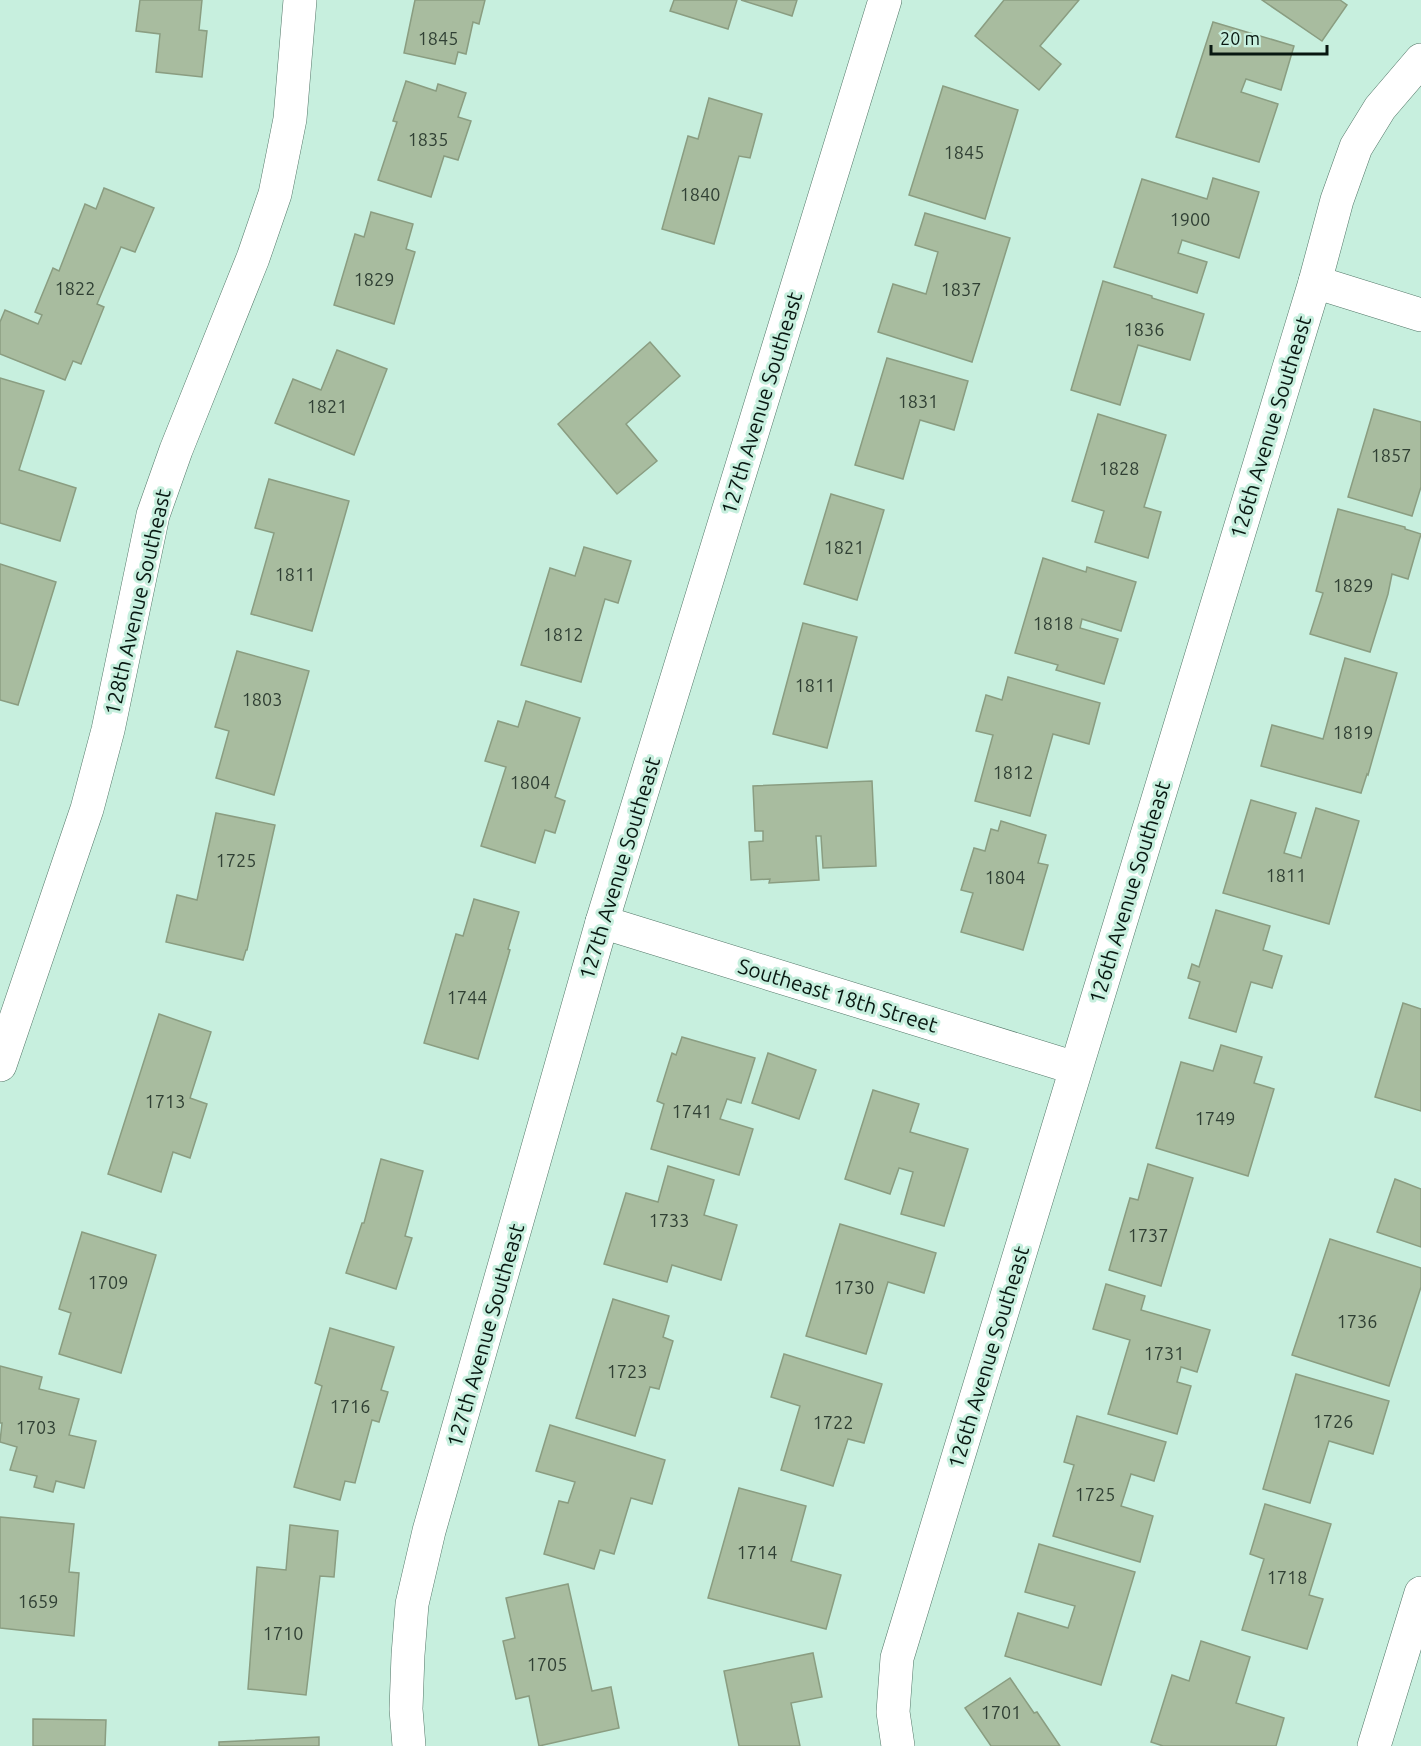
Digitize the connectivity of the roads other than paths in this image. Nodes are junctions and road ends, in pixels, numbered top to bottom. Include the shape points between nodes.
1 (300, 0) edge
2 (885, 0) edge
3 (1421, 60) edge
4 (1315, 282) junction
5 (1421, 315) edge
6 (602, 922) junction
7 (0, 1065) edge
8 (1075, 1068) junction
9 (1421, 1593) edge
10 (409, 1746) edge
11 (898, 1746) edge
12 (1374, 1746) edge

1 - 7 street, 128th Avenue Southeast via 290,119 275,194 153,515 108,730 87,809
2 - 6 street, 127th Avenue Southeast
3 - 4 street, 126th Avenue Southeast via 1380,108 1356,147
4 - 5 street
4 - 8 street, 126th Avenue Southeast
6 - 8 street, Southeast 18th Street
6 - 10 street, 127th Avenue Southeast via 429,1531 412,1604 406,1709
8 - 11 street, 126th Avenue Southeast via 897,1658 893,1712
9 - 12 street

